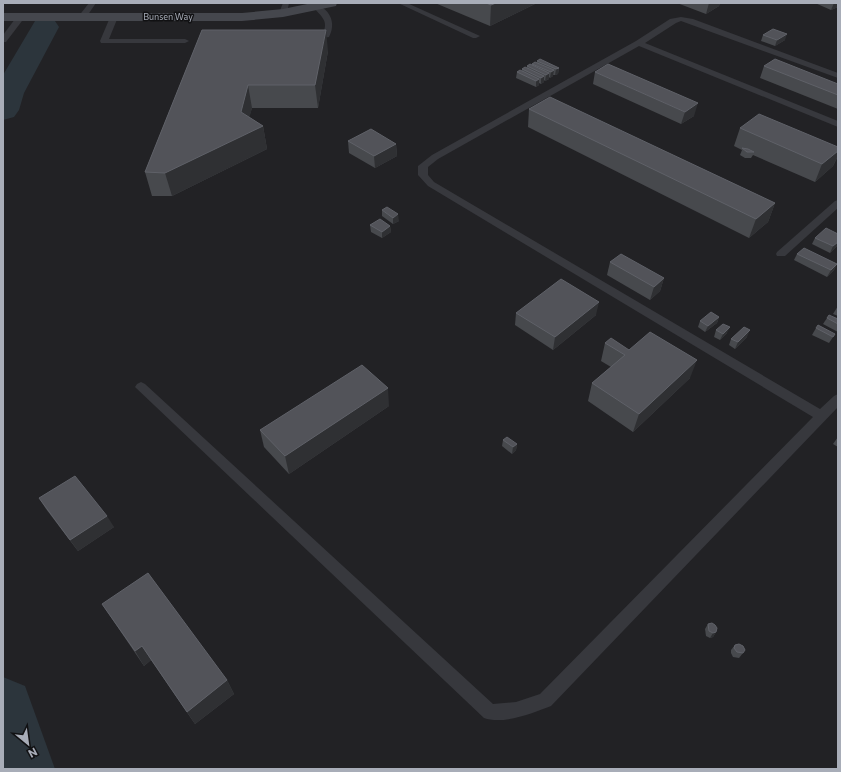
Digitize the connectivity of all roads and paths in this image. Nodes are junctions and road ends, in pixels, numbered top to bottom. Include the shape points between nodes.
1 (92, 3) edge
2 (331, 3) edge
3 (401, 3) edge
4 (317, 6) junction
5 (284, 8) edge
6 (3, 16) edge
7 (21, 17) junction
8 (82, 17) junction
9 (114, 17) junction
10 (476, 36) dead end
11 (306, 39) edge
12 (3, 40) edge
13 (185, 41) dead end
14 (639, 43) junction
15 (838, 76) edge
16 (838, 124) edge
17 (838, 203) edge
18 (781, 254) dead end
19 (141, 387) dead end
20 (838, 399) edge
21 (822, 416) junction

1 - 8 lane
2 - 4 street, Bunsen Way
3 - 10 lane
4 - 5 street, Bunsen Way
4 - 11 lane via 329,19 330,28 326,36
5 - 9 street, Bunsen Way via 242,17
6 - 7 street, Bunsen Way
7 - 8 street, Bunsen Way
7 - 12 lane
8 - 9 street, Bunsen Way
9 - 13 lane via 104,41
14 - 15 lane via 673,21 681,19
14 - 16 lane
14 - 21 lane via 435,157 423,166 423,175 431,184
17 - 18 lane
19 - 21 lane via 490,712 516,710 545,700
20 - 21 lane

